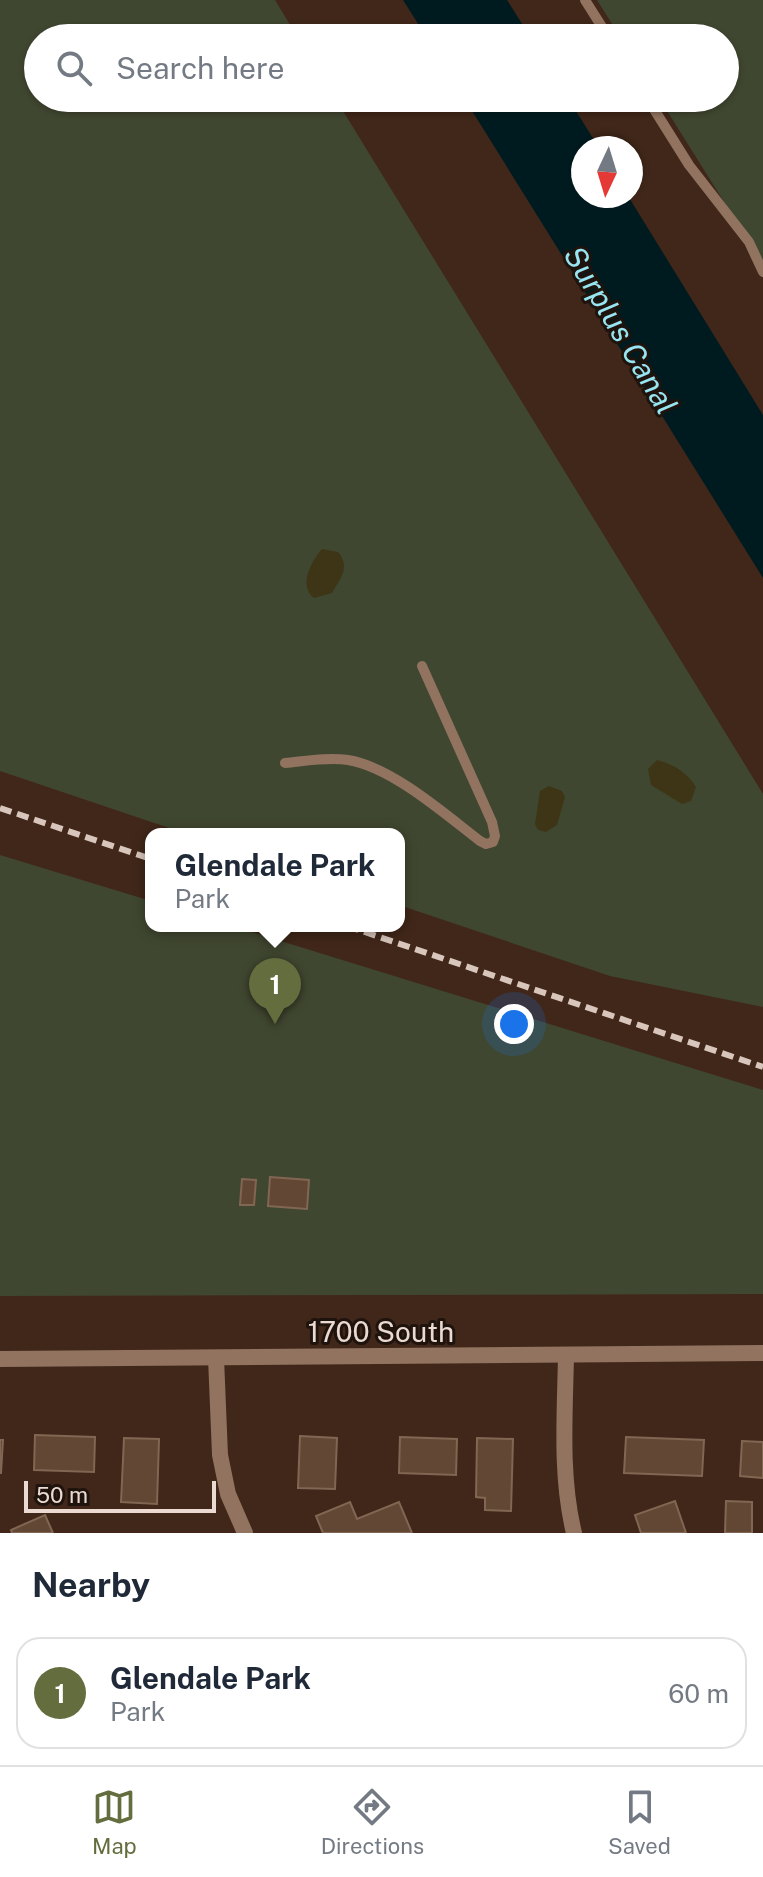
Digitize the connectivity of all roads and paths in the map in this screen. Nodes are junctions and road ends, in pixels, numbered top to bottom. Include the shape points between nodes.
1 (585, 0) edge
2 (600, 24) edge
3 (656, 112) edge
4 (763, 272) edge
5 (422, 666) dead end
6 (285, 763) dead end
7 (763, 1353) edge
8 (566, 1355) junction
9 (216, 1358) junction
10 (0, 1359) edge
11 (245, 1533) edge
12 (574, 1533) edge

1 - 2 lane
3 - 4 lane via 749,242
5 - 6 lane via 492,822 493,842 480,841 413,790 373,768 350,760
7 - 8 street, 1700 South
8 - 9 street, 1700 South
8 - 12 street via 566,1471
9 - 10 street, 1700 South
9 - 11 street via 220,1455 228,1494

